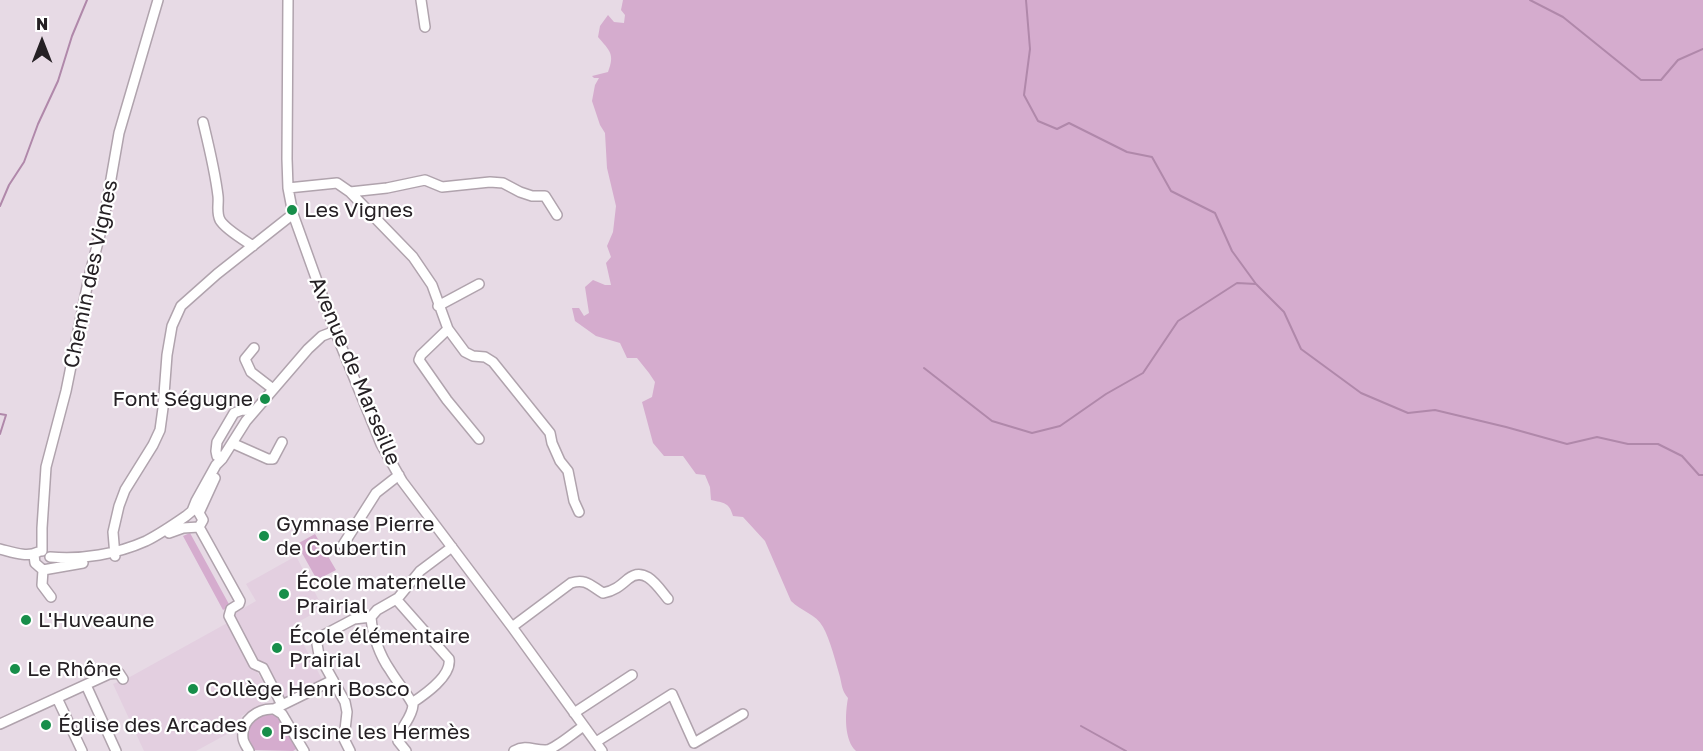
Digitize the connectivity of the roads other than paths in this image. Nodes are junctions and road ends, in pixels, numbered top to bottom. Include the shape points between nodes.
1 (158, 0) edge
2 (288, 0) edge
3 (421, 0) edge
4 (425, 27) dead end
5 (203, 122) dead end
6 (288, 188) junction
7 (350, 192) junction
8 (293, 214) junction
9 (557, 215) dead end
10 (253, 246) junction
11 (479, 284) dead end
12 (438, 306) junction
13 (448, 329) junction
14 (335, 331) junction
15 (254, 348) dead end
16 (273, 389) junction
17 (254, 411) junction
18 (479, 439) dead end
19 (282, 442) dead end
20 (232, 443) junction
21 (222, 459) junction
22 (399, 476) junction
23 (579, 512) dead end
24 (193, 513) junction
25 (194, 527) junction
26 (343, 545) dead end
27 (452, 547) junction
28 (0, 549) edge
29 (0, 554) edge
30 (115, 554) junction
31 (42, 561) junction
32 (51, 597) dead end
33 (396, 599) junction
34 (668, 599) dead end
35 (371, 617) junction
36 (512, 627) junction
37 (632, 675) dead end
38 (123, 679) dead end
39 (333, 680) junction
40 (86, 685) junction
41 (57, 698) junction
42 (412, 703) junction
43 (278, 707) junction
44 (574, 712) junction
45 (743, 714) dead end
46 (0, 724) edge
47 (584, 726) junction
48 (596, 742) junction
49 (82, 751) edge
50 (116, 751) edge
51 (249, 751) edge
52 (304, 751) edge
53 (350, 751) edge
54 (406, 751) edge
55 (514, 751) edge
56 (602, 751) edge

1 - 31 street, Chemin des Vignes via 119,133 104,219 46,467
2 - 6 street, Avenue de Marseille
3 - 4 street
5 - 10 street via 215,171 220,220
6 - 7 street via 337,183
6 - 8 street, Avenue de Marseille
7 - 9 street via 425,180 442,187 503,183 532,196 545,196
7 - 12 street via 413,257 432,285
8 - 10 street
8 - 14 street, Avenue de Marseille
10 - 30 street via 188,299 176,316 167,356 160,430 119,506 113,532
11 - 12 street
12 - 13 street
13 - 18 street via 419,360
13 - 23 street via 465,352 494,362 550,433 568,471
14 - 16 street via 314,343
14 - 22 street, Avenue de Marseille via 381,444
15 - 16 street via 245,359 251,372
16 - 17 street
17 - 20 street
17 - 21 street via 234,413 217,442 216,451
19 - 20 street via 273,459
20 - 21 street
21 - 24 street via 196,501
22 - 26 street via 376,493
22 - 27 street, Avenue de Marseille
24 - 25 street via 186,522
24 - 25 street via 203,520
24 - 30 street
25 - 30 street
25 - 43 street via 240,602 228,616 255,664 263,668
27 - 33 street via 420,571
27 - 36 street, Avenue de Marseille
28 - 31 street
29 - 31 street
30 - 31 street via 87,563
31 - 32 street, Chemin des Vignes via 42,585
33 - 35 street
33 - 42 street via 450,664 433,687
34 - 36 street via 653,580 637,574 603,592 585,581 577,581
35 - 39 street via 354,619 320,637 319,655
35 - 42 street via 388,668
36 - 44 street, Avenue de Marseille
37 - 44 street
38 - 40 street via 114,672
39 - 43 street
39 - 53 street via 345,702 344,739
40 - 41 street
40 - 50 street
41 - 46 street
41 - 49 street
42 - 54 street via 413,712 398,741
43 - 51 street via 266,708 248,718 243,739
43 - 52 street
44 - 47 street, Avenue de Marseille
45 - 48 street via 694,743 672,694
47 - 48 street, Avenue de Marseille
47 - 55 street via 549,749 526,747
48 - 56 street, Avenue de Marseille

